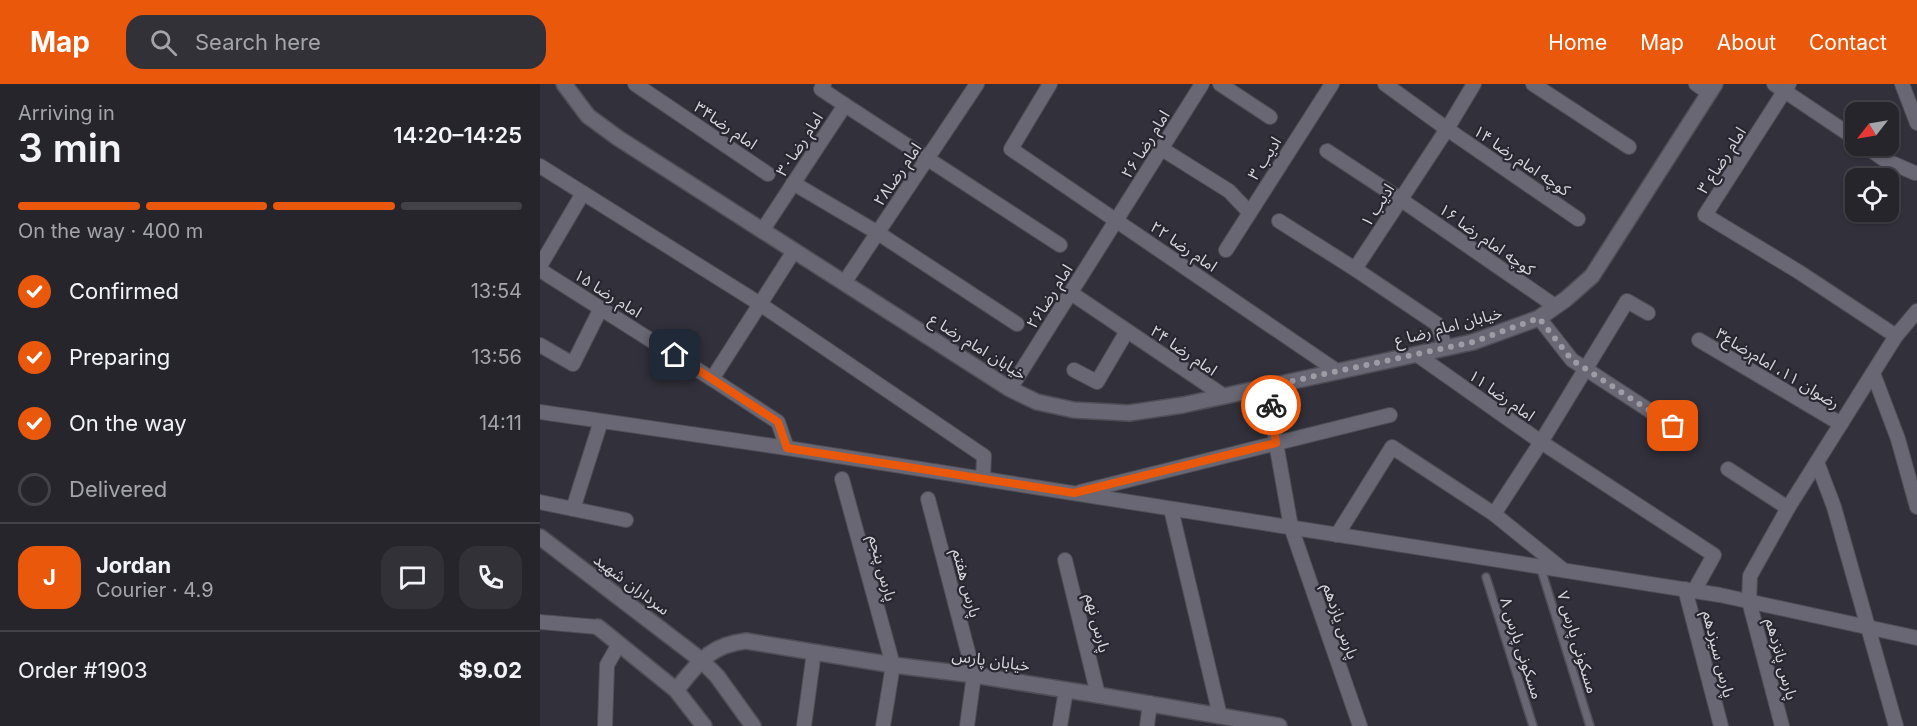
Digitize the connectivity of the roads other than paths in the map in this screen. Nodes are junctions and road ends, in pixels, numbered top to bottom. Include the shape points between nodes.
1 (564, 84) edge
2 (824, 84) edge
3 (1050, 84) edge
4 (1202, 84) edge
5 (1220, 84) edge
6 (1332, 84) edge
7 (1385, 84) edge
8 (1474, 84) edge
9 (1533, 84) edge
10 (1696, 84) edge
11 (1902, 84) edge
12 (971, 86) edge
13 (1782, 86) edge
14 (645, 87) edge
15 (1712, 88) edge
16 (844, 105) junction
17 (1270, 117) dead end
18 (1917, 123) edge
19 (1447, 129) junction
20 (1845, 131) edge
21 (1629, 147) dead end
22 (1162, 149) junction
23 (1327, 151) dead end
24 (1880, 156) edge
25 (927, 158) junction
26 (540, 166) edge
27 (1916, 172) edge
28 (768, 174) dead end
29 (793, 183) junction
30 (583, 193) junction
31 (1400, 199) junction
32 (1249, 212) junction
33 (1578, 219) dead end
34 (1117, 221) junction
35 (1279, 221) dead end
36 (762, 231) junction
37 (878, 232) junction
38 (1060, 246) dead end
39 (1226, 250) dead end
40 (794, 251) junction
41 (540, 268) edge
42 (1355, 269) junction
43 (844, 283) junction
44 (1071, 293) junction
45 (760, 304) junction
46 (1555, 306) junction
47 (601, 308) junction
48 (1917, 311) edge
49 (1648, 313) dead end
50 (1539, 318) junction
51 (1017, 324) dead end
52 (1126, 331) junction
53 (1896, 336) junction
54 (1699, 340) dead end
55 (540, 345) edge
56 (1446, 348) junction
57 (1416, 354) junction
58 (1586, 369) junction
59 (1074, 370) dead end
60 (1337, 372) junction
61 (1873, 374) junction
62 (712, 379) junction
63 (1269, 386) junction
64 (1010, 389) junction
65 (1224, 396) junction
66 (540, 411) edge
67 (1390, 415) dead end
68 (601, 421) junction
69 (1841, 424) junction
70 (1690, 437) dead end
71 (1540, 442) junction
72 (1276, 443) junction
73 (787, 448) junction
74 (1817, 462) junction
75 (1728, 468) dead end
76 (842, 479) dead end
77 (983, 479) junction
78 (1074, 493) junction
79 (928, 499) dead end
80 (540, 502) edge
81 (1917, 507) edge
82 (1171, 508) junction
83 (1788, 508) junction
84 (573, 509) junction
85 (1494, 514) junction
86 (626, 520) dead end
87 (1291, 527) junction
88 (1337, 535) junction
89 (540, 537) edge
90 (1065, 560) dead end
91 (1540, 566) junction
92 (1564, 570) junction
93 (1486, 578) dead end
94 (1690, 590) junction
95 (1749, 601) junction
96 (540, 622) edge
97 (598, 627) joint
98 (1867, 627) junction
99 (1917, 638) edge
100 (619, 644) junction
101 (814, 652) junction
102 (701, 660) junction
103 (893, 665) junction
104 (974, 675) junction
105 (676, 690) junction
106 (1066, 690) junction
107 (1098, 694) junction
108 (1150, 703) junction
109 (1220, 716) junction
110 (1238, 723) edge
111 (804, 724) edge
112 (605, 726) edge
113 (704, 726) edge
114 (753, 726) edge
115 (884, 726) edge
116 (967, 726) edge
117 (1060, 726) edge
118 (1147, 726) edge
119 (1279, 726) edge
120 (1360, 726) edge
121 (1533, 726) edge
122 (1590, 726) edge
123 (1721, 726) edge
124 (1782, 726) edge
125 (1896, 726) edge

1 - 36 main road, خیابان امام رضا ع via 588,116
2 - 16 street, امام رضا۳۰ via 821,89
3 - 34 street, امام رضا ۲۲ via 1011,149
4 - 22 street, امام رضا ۲۶
5 - 17 street
6 - 32 street, ادیب ۳
7 - 19 street, کوچه امام رضا ۱۴
8 - 19 street, ادیب ۱
9 - 21 street
10 - 15 street
11 - 18 street
12 - 25 street, امام رضا۲۸
13 - 20 street
13 - 53 street, امام رضا‌ع ۳ via 1705,215
14 - 28 street, امام رضا۳۴
15 - 46 main road, خیابان امام رضا ع via 1592,276
16 - 25 street
16 - 29 street, امام رضا۳۰
19 - 31 street, ادیب ۱
19 - 33 street, کوچه امام رضا ۱۴
22 - 32 street via 1229,192
22 - 34 street, امام رضا ۲۶
23 - 31 street, کوچه امام رضا ۱۶
24 - 27 street
25 - 37 street, امام رضا۲۸
25 - 38 street
26 - 30 street
29 - 36 street, امام رضا۳۰
29 - 37 street
30 - 41 street
30 - 45 street
31 - 42 street, ادیب ۱
31 - 46 street, کوچه امام رضا ۱۶
32 - 39 street, ادیب ۳
34 - 44 street, امام رضا۲۶
34 - 60 street, امام رضا ۲۲
35 - 42 street
36 - 40 main road, خیابان امام رضا ع
37 - 43 street, امام رضا۲۸
37 - 51 street
40 - 43 main road, خیابان امام رضا ع
40 - 45 street
41 - 47 street, ۱۵ امام رضا
42 - 56 street via 1437,324
43 - 64 main road, خیابان امام رضا ع
44 - 52 street, امام رضا ۲۴
44 - 64 street, امام رضا۲۶
45 - 62 street
45 - 77 street via 984,456
46 - 50 main road, خیابان امام رضا ع
47 - 55 street via 573,364
47 - 62 street, ۱۵ امام رضا
48 - 53 street, پارس‌ پانزدهم
49 - 58 street via 1627,301
50 - 56 main road, خیابان امام رضا ع
50 - 58 street via 1572,360
52 - 59 street, امام رضا ۲۴ via 1097,381
52 - 65 street, امام رضا ۲۴
53 - 61 street, پارس‌ پانزدهم
54 - 69 street, رضوان ۱۱، امام‌رضا‌ع‌۳
56 - 57 main road, خیابان امام رضا ع
57 - 60 main road, خیابان امام رضا ع
57 - 71 street, امام رضا ۱۱
58 - 70 street
58 - 71 street
60 - 63 main road, خیابان امام رضا ع
61 - 69 street, پارس‌ پانزدهم
61 - 81 street via 1898,439
62 - 73 street, ۱۵ امام رضا via 778,422
63 - 65 main road, خیابان امام رضا ع
63 - 72 street, پارس‌‌ یازدهم
64 - 65 main road, خیابان امام رضا ع via 1037,402 1074,410 1129,413
66 - 68 street
67 - 72 street
68 - 73 street
68 - 84 street
69 - 74 street, پارس‌ پانزدهم
71 - 85 street
71 - 94 street, امام رضا ۱۱ via 1714,555
72 - 78 street
72 - 87 street, پارس‌‌ یازدهم
73 - 77 street
74 - 83 street, پارس‌ پانزدهم
74 - 98 street
75 - 83 street
76 - 103 street, پارس‌‌ پنجم
77 - 78 street
78 - 82 street
79 - 104 street, پارس‌‌ هفتم
80 - 84 street
82 - 87 street
82 - 109 street
83 - 95 street, پارس‌ پانزدهم via 1749,576
84 - 86 street
85 - 88 street via 1392,447
85 - 92 street
87 - 88 street
87 - 120 street, پارس‌‌ یازدهم
88 - 91 street
89 - 102 main road, سرداران شهید
90 - 107 street, پارس‌‌ نهم
91 - 92 street
91 - 122 lane, مسکونی ‌پارس ۷
92 - 94 street
93 - 121 lane, مسکونی پارس ۸
94 - 95 street
94 - 123 street, پارس‌ سیزدهم
95 - 98 street
95 - 124 street, پارس‌ پانزدهم
96 - 97 street
97 - 100 main road
98 - 99 street
98 - 125 street
100 - 105 main road
100 - 112 street via 607,665
101 - 102 main road, خیابان پارس via 746,641 728,643
101 - 103 main road, خیابان پارس
101 - 111 street
102 - 105 main road, خیابان پارس
102 - 114 main road, سرداران شهید
103 - 104 main road, خیابان پارس
103 - 115 street
104 - 106 main road, خیابان پارس
104 - 116 street
105 - 113 main road
106 - 107 main road, خیابان پارس
106 - 117 street
107 - 108 main road, خیابان پارس
108 - 109 main road, خیابان پارس
108 - 118 street
109 - 110 main road, خیابان پارس
110 - 119 main road, خیابان پارس

